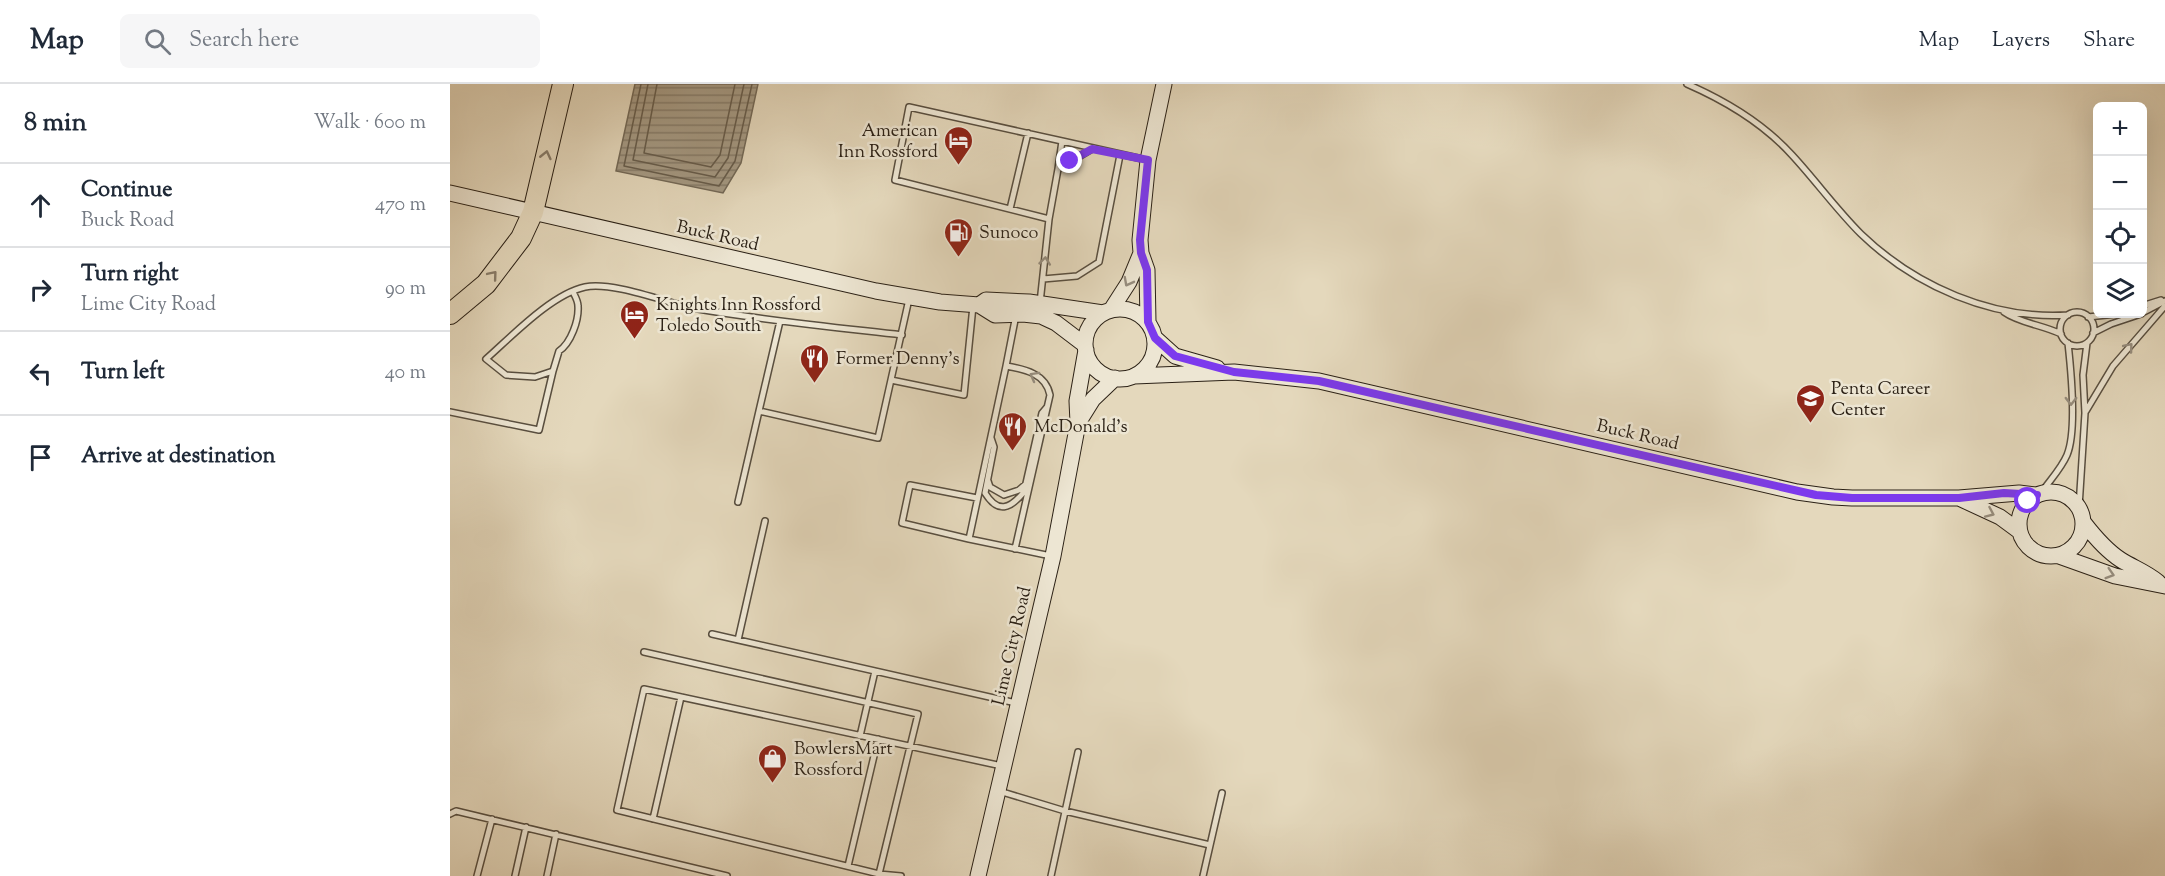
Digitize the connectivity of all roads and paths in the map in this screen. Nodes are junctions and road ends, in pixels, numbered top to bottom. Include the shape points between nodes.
1 (563, 84) edge
2 (1164, 84) edge
3 (1687, 84) edge
4 (1028, 133) junction
5 (1062, 141) junction
6 (1092, 149) junction
7 (1120, 154) junction
8 (1148, 160) junction
9 (1058, 169) junction
10 (450, 193) edge
11 (1010, 209) junction
12 (533, 212) junction
13 (1049, 219) junction
14 (1141, 253) junction
15 (1043, 279) junction
16 (573, 292) junction
17 (910, 297) junction
18 (2165, 300) edge
19 (1040, 304) junction
20 (976, 305) junction
21 (2147, 305) edge
22 (2165, 306) edge
23 (2147, 310) edge
24 (1107, 311) junction
25 (2002, 311) junction
26 (450, 314) edge
27 (1016, 314) junction
28 (2068, 315) junction
29 (2093, 316) edge
30 (2087, 317) junction
31 (2128, 318) edge
32 (780, 321) junction
33 (1148, 322) junction
34 (2093, 333) junction
35 (2061, 334) junction
36 (902, 335) junction
37 (1155, 338) junction
38 (2068, 343) junction
39 (2087, 343) junction
40 (1085, 347) junction
41 (1006, 366) junction
42 (553, 371) junction
43 (1234, 372) junction
44 (1134, 376) junction
45 (1115, 378) junction
46 (891, 380) junction
47 (1048, 405) junction
48 (759, 411) junction
49 (450, 412) edge
50 (2085, 413) junction
51 (1078, 423) junction
52 (990, 437) junction
53 (987, 480) junction
54 (1026, 484) junction
55 (2039, 494) junction
56 (977, 498) junction
57 (1959, 498) junction
58 (738, 502) dead end
59 (2079, 507) junction
60 (765, 521) dead end
61 (2084, 523) junction
62 (2019, 531) junction
63 (969, 539) junction
64 (1015, 549) junction
65 (1053, 556) junction
66 (2059, 556) junction
67 (2164, 586) edge
68 (712, 634) dead end
69 (738, 640) junction
70 (644, 652) dead end
71 (874, 671) junction
72 (681, 697) junction
73 (868, 702) junction
74 (1018, 704) junction
75 (860, 736) junction
76 (878, 739) junction
77 (912, 747) junction
78 (1078, 752) dead end
79 (1003, 766) junction
80 (998, 791) junction
81 (1222, 793) dead end
82 (1065, 811) junction
83 (450, 814) edge
84 (492, 819) junction
85 (653, 819) junction
86 (526, 827) junction
87 (556, 834) junction
88 (1210, 845) junction
89 (848, 866) junction
90 (879, 874) junction
91 (477, 876) edge
92 (515, 876) edge
93 (547, 876) edge
94 (727, 876) edge
95 (901, 876) edge
96 (978, 876) edge
97 (1051, 876) edge
98 (1203, 876) edge

12 -> 1 highway
2 - 8 street
3 - 25 lane via 1729,104 1762,126 1791,153 1840,212 1892,260 1940,288
4 - 5 lane
4 - 11 lane
4 - 11 lane via 909,107 894,180
5 - 6 lane
5 - 9 lane
6 - 7 lane
6 - 9 lane
7 - 8 lane
7 - 15 lane via 1099,262 1077,276
8 - 14 street
9 - 13 lane
10 - 12 street, Buck Road
11 - 13 lane
12 - 17 street, Buck Road
26 -> 12 highway via 486,284 508,258
15 -> 13 lane
14 -> 24 street via 1130,282
14 - 33 street via 1147,270
15 - 19 lane
16 - 32 lane via 586,286 608,287 692,308
16 - 42 lane via 579,304 574,327 559,351
16 - 42 lane via 558,298 486,359 506,375 535,377
17 - 20 street, Buck Road
17 - 36 lane
18 - 21 lane
18 - 23 lane
19 - 20 street, Buck Road via 986,300
19 - 24 street, Buck Road
20 - 27 street, Buck Road via 995,315
20 - 46 lane via 963,395
50 -> 22 lane via 2113,366
24 - 33 street via 1125,309
24 - 40 street via 1088,328
25 - 28 lane
25 - 35 lane
27 - 40 street, Buck Road via 1041,316 1056,323
27 - 41 lane
28 - 30 lane via 2079,313
28 - 35 lane via 2062,322
29 - 30 lane
30 - 34 lane
31 - 34 lane
32 - 36 lane
32 - 48 lane
33 - 37 street
34 - 39 lane
35 - 38 lane
36 - 46 lane
37 - 43 street, Buck Road via 1175,356
37 - 44 street via 1152,359
38 - 39 lane
38 -> 55 lane via 2072,433 2060,469
39 - 50 lane via 2083,375
40 - 45 street via 1093,366
40 - 51 street, Lime City Road via 1077,401
47 -> 41 lane via 1049,389 1038,376
41 - 52 lane
42 - 49 lane via 539,430
43 - 44 street, Buck Road
43 - 57 street, Buck Road via 1319,381 1816,495
44 - 45 street
45 - 51 street, Lime City Road via 1093,399
46 - 48 lane via 878,438
47 - 54 lane via 1042,413
47 - 64 lane
48 - 58 lane
50 - 59 lane
51 - 65 street, Lime City Road
52 - 53 lane via 994,447
52 - 56 lane
53 - 54 lane via 990,487 1004,495
53 - 54 lane via 985,493 1000,507 1016,501
55 - 57 street, Buck Road
55 - 59 street via 2064,494
55 - 62 street via 2022,510
56 - 63 lane
56 - 63 lane via 910,484 902,523
57 -> 62 street via 2000,517
59 - 61 street
60 - 69 lane
61 - 66 street via 2077,544
61 - 67 street via 2120,559
62 - 66 street via 2030,549 2049,557
63 - 64 lane
64 - 65 lane
65 - 74 street, Lime City Road
66 -> 67 street via 2115,576
68 - 69 lane
69 - 71 lane
70 - 73 lane
71 - 73 lane
71 - 74 lane
72 - 75 lane
72 - 85 lane
72 - 85 lane via 644,689 617,810
73 - 75 lane
73 - 77 lane via 918,714
74 - 79 street, Lime City Road
75 - 76 lane
76 - 77 lane
76 - 89 lane
77 - 79 lane
77 - 90 lane
78 - 82 lane
79 - 80 street, Lime City Road
80 - 82 lane
80 - 96 street, Lime City Road
81 - 88 lane
82 - 88 lane
82 - 97 lane
83 - 84 lane via 456,811
84 - 86 lane
84 - 91 lane
85 - 89 lane
86 - 87 lane
86 - 92 lane
87 - 93 lane
87 - 94 lane
88 - 98 lane
89 - 90 lane
90 - 95 lane

